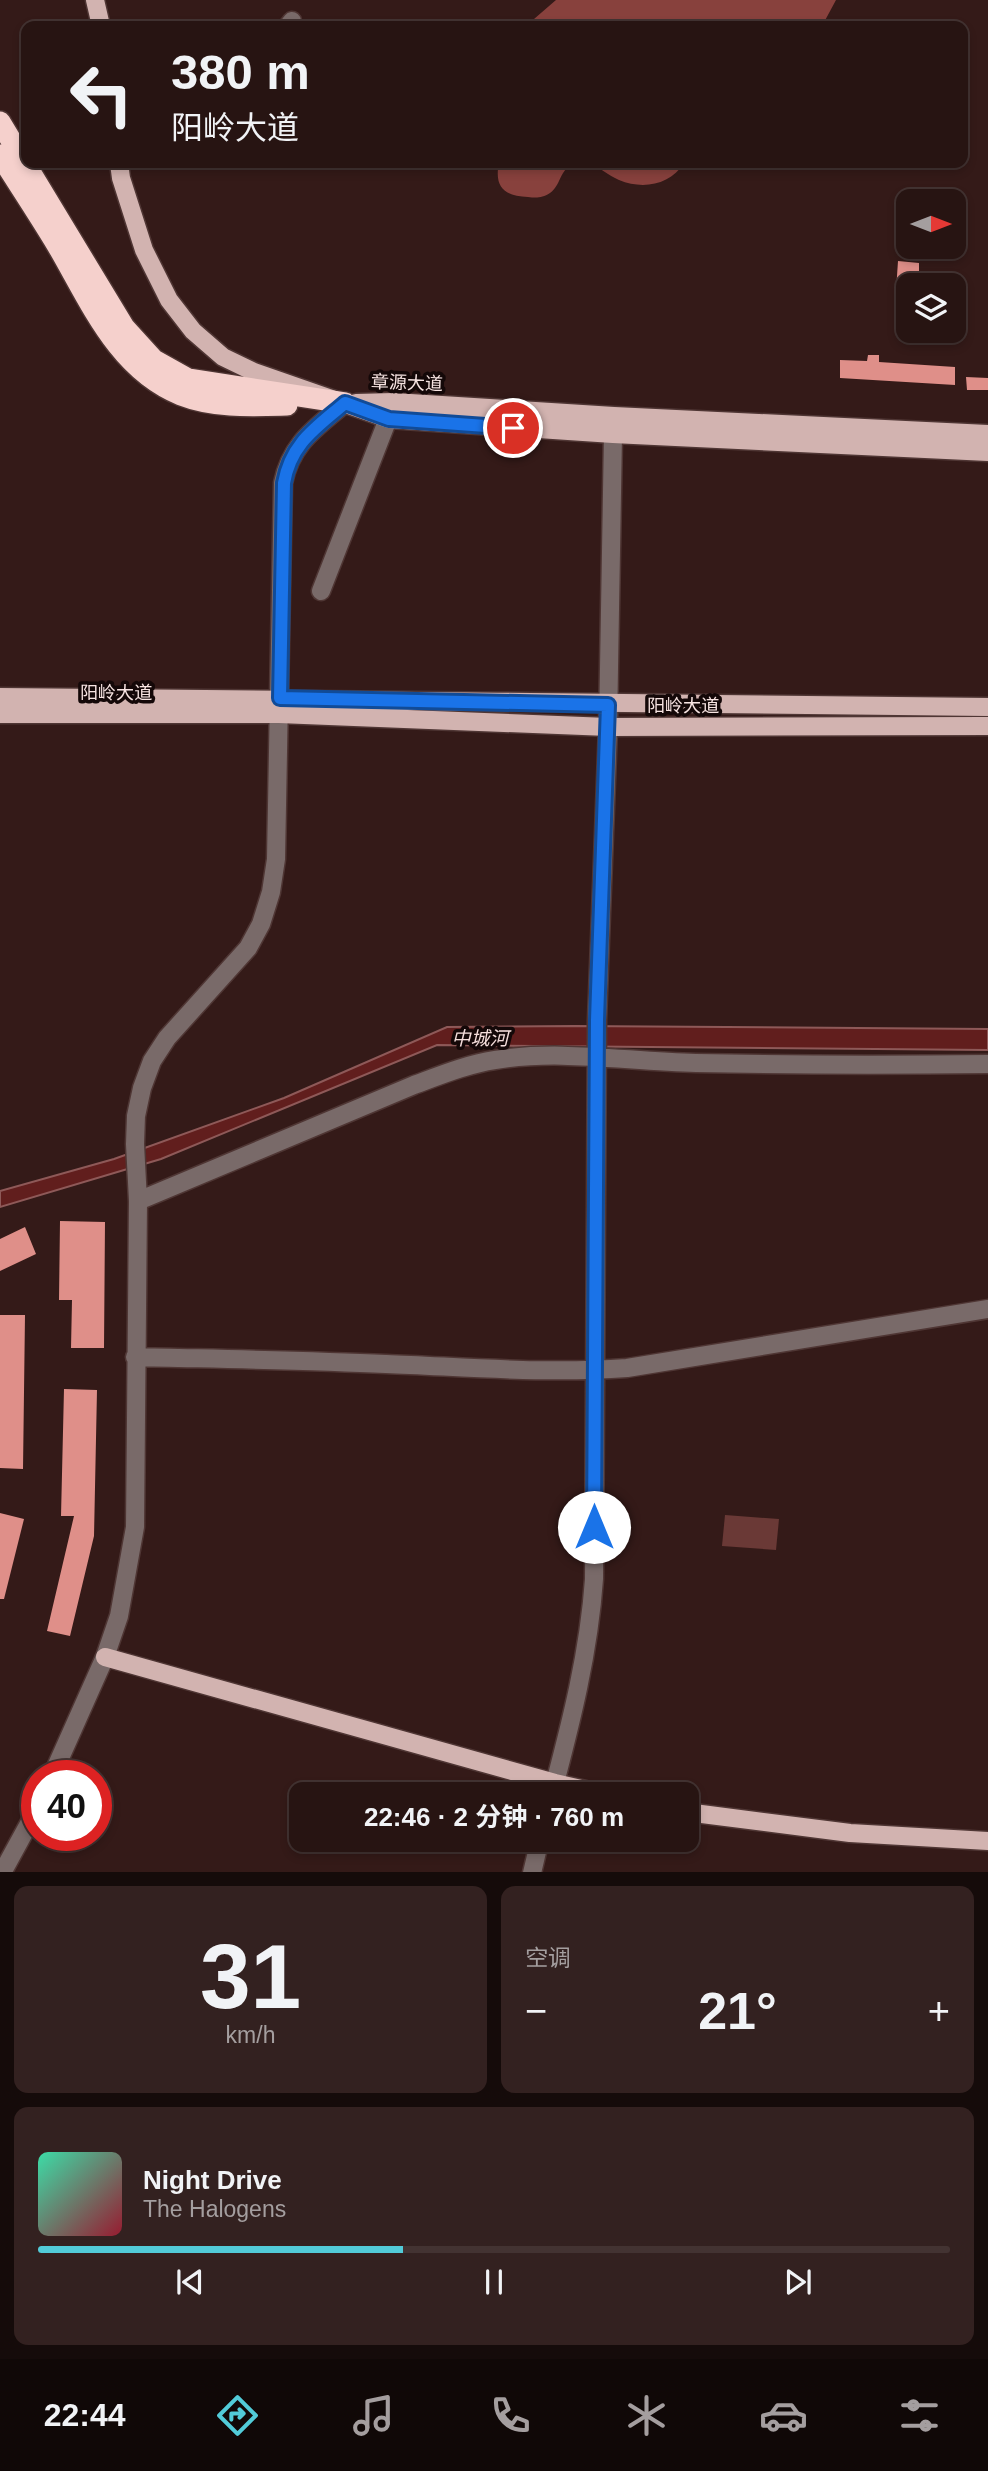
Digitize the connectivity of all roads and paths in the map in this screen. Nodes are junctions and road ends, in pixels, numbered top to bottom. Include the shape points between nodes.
1 (95, 0) edge
2 (100, 21) edge
3 (0, 122) edge
4 (0, 155) edge
5 (21, 157) edge
6 (28, 168) edge
7 (120, 168) edge
8 (394, 402) junction
9 (345, 403) junction
10 (389, 419) junction
11 (613, 434) junction
12 (988, 434) edge
13 (988, 452) edge
14 (321, 592) dead end
15 (0, 697) edge
16 (608, 705) junction
17 (279, 706) junction
18 (988, 707) edge
19 (0, 714) edge
20 (988, 726) edge
21 (608, 727) junction
22 (597, 1056) junction
23 (988, 1064) edge
24 (138, 1201) junction
25 (988, 1308) edge
26 (135, 1357) junction
27 (594, 1370) junction
28 (105, 1657) junction
29 (59, 1760) edge
30 (533, 1782) edge
31 (555, 1782) edge
32 (699, 1814) edge
33 (21, 1838) edge
34 (988, 1841) edge
35 (537, 1852) edge
36 (2, 1872) edge
37 (532, 1872) edge

1 - 2 main road
3 - 5 highway
4 - 9 highway via 108,335 142,372 181,395 232,406
6 - 9 highway via 124,327 154,360 188,379
7 - 9 main road via 144,250 169,300 193,331 223,357 254,372
8 - 9 main road, 章源大道
8 - 10 street
8 - 12 main road, 章源大道
9 - 10 main road, 章源大道
9 - 17 street via 308,433 286,468
10 - 11 main road, 章源大道
10 - 14 street
11 - 13 main road, 章源大道
11 - 16 street
15 - 17 main road, 阳岭大道
16 - 17 main road, 阳岭大道
16 - 18 main road, 阳岭大道
16 - 21 street
17 - 19 main road, 阳岭大道
17 - 21 main road, 阳岭大道
17 - 24 street via 276,859 271,892 261,923 242,955 152,1061 140,1097 135,1144
20 - 21 main road, 阳岭大道
21 - 22 street
22 - 23 street via 701,1063
22 - 24 street via 494,1060 449,1072
22 - 27 street
24 - 26 street
25 - 27 street
26 - 27 street
26 - 28 street via 135,1527 119,1616
27 - 31 street via 591,1623
28 - 29 street
28 - 30 main road
32 - 34 main road via 850,1833
33 - 36 street
35 - 37 street

